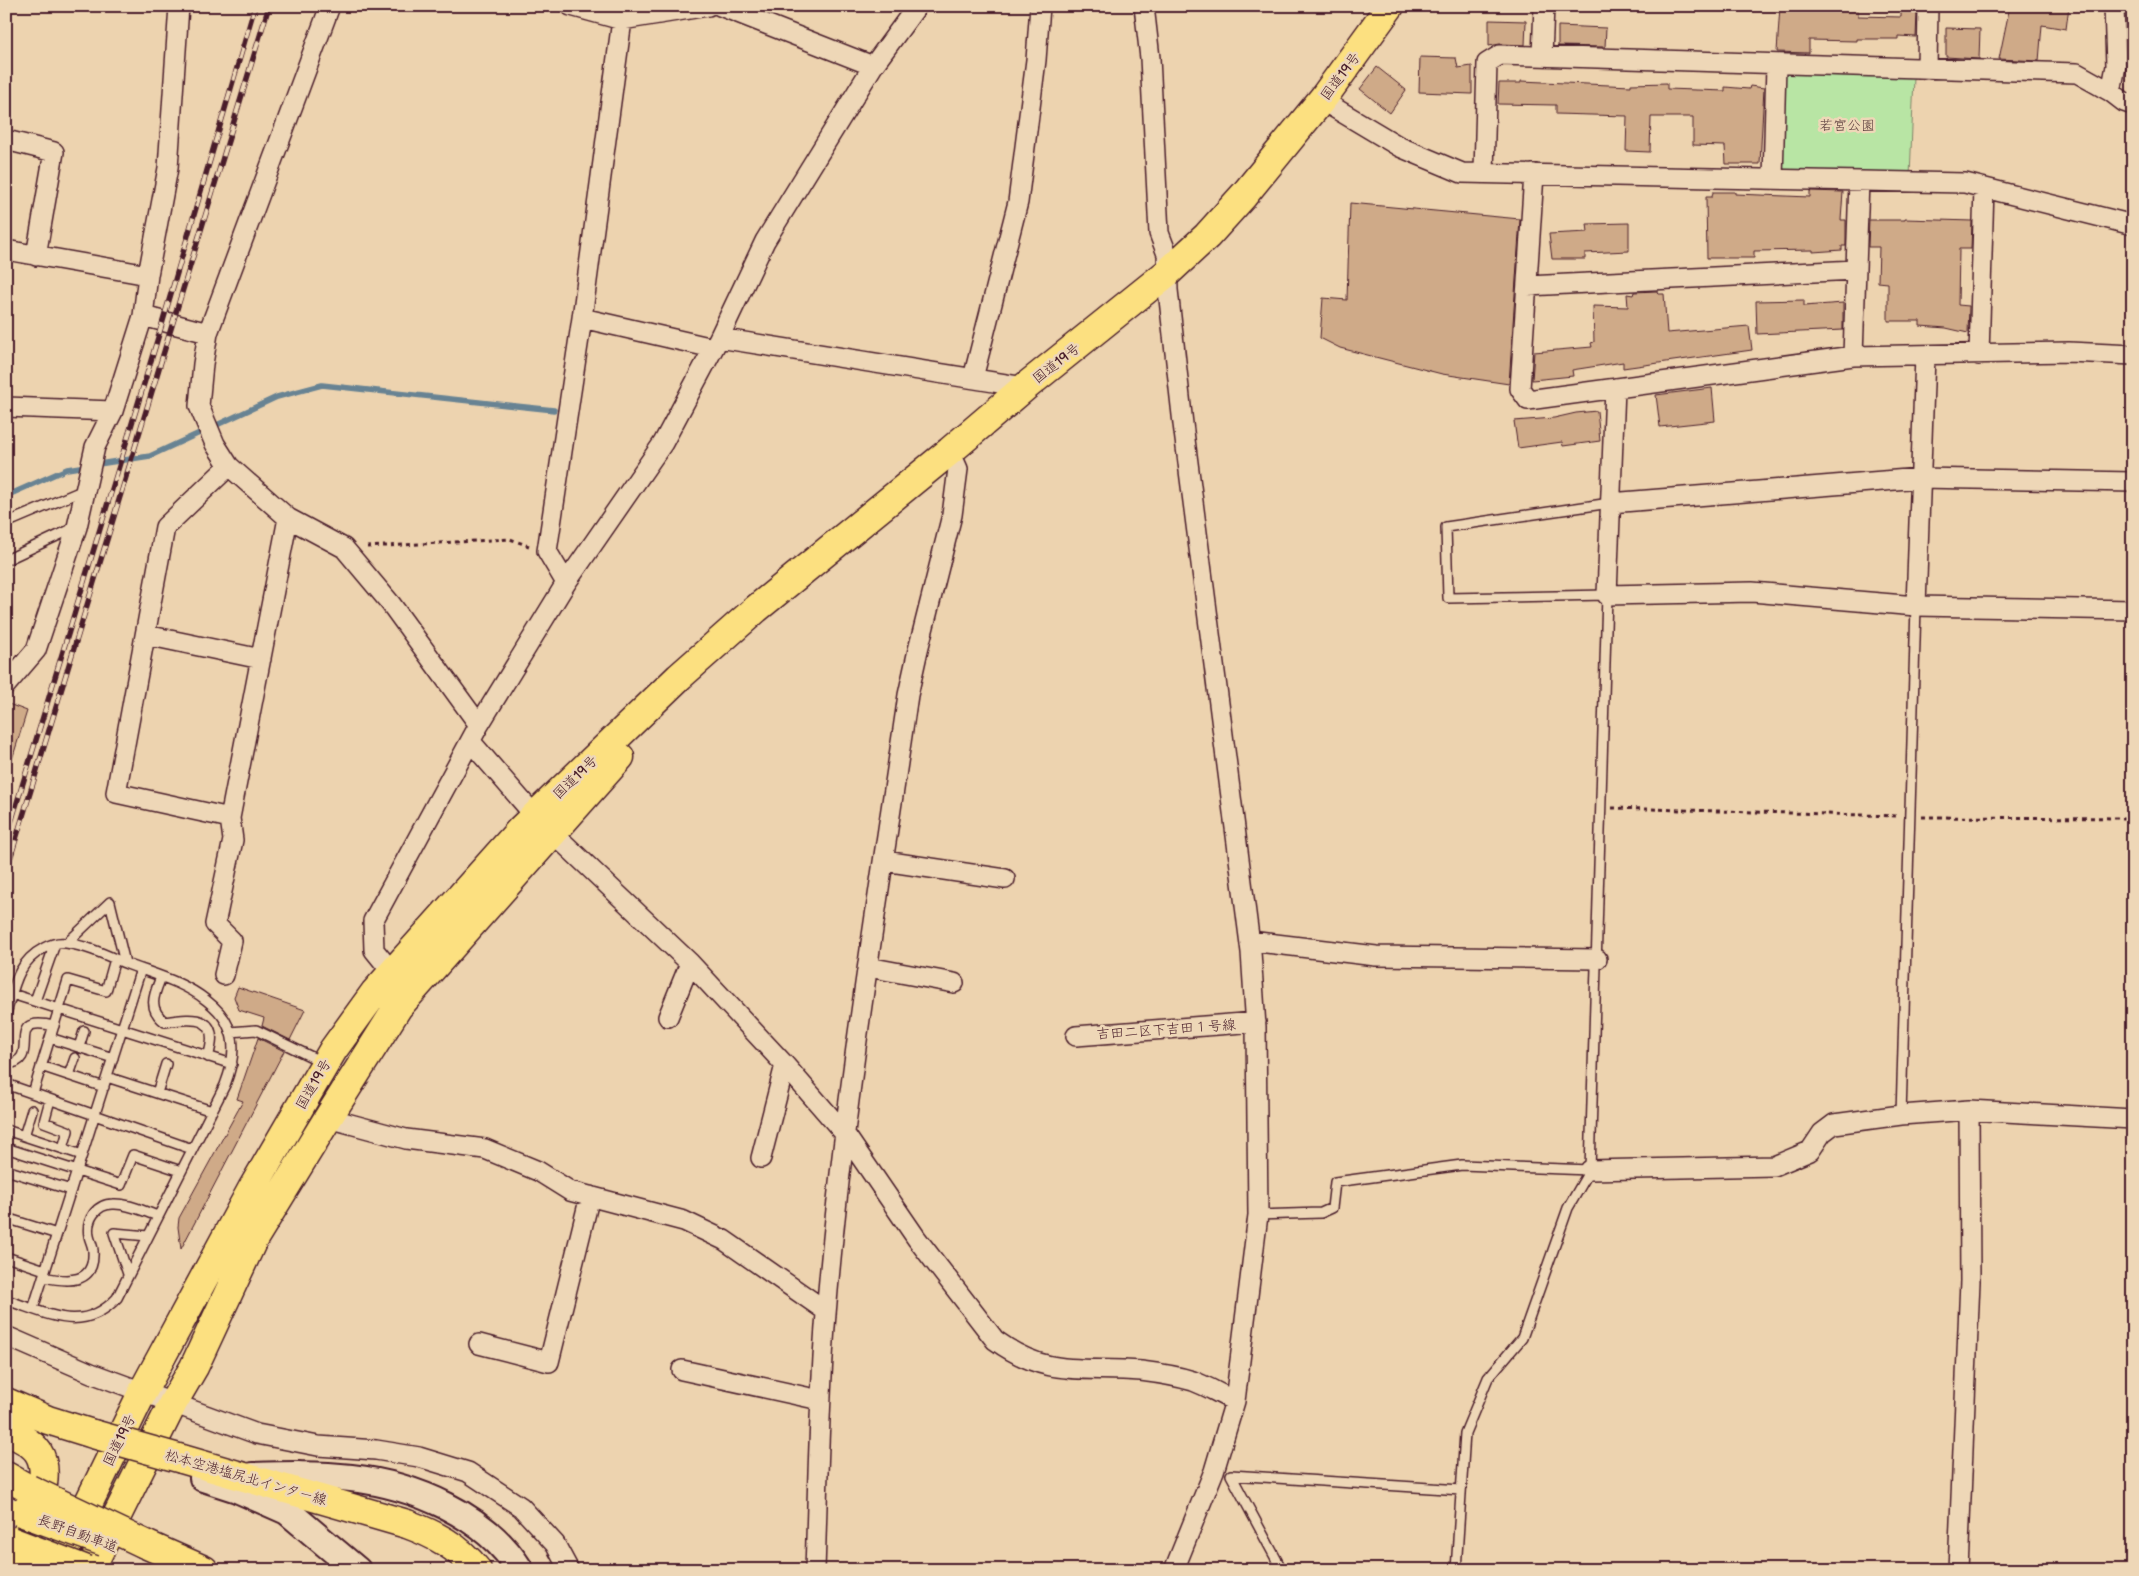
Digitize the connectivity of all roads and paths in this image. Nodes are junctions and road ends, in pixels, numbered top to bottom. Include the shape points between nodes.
1 (179, 6) edge
2 (330, 6) edge
3 (571, 6) edge
4 (708, 6) edge
5 (720, 6) edge
6 (917, 6) edge
7 (1040, 6) edge
8 (1144, 6) edge
9 (1390, 6) edge
10 (1544, 6) edge
11 (1928, 6) edge
12 (2114, 6) edge
13 (622, 20) junction
14 (1542, 56) junction
15 (1776, 65) junction
16 (873, 66) junction
17 (1927, 69) junction
18 (2111, 92) junction
19 (1324, 97) junction
20 (2133, 105) edge
21 (6, 140) edge
22 (1484, 172) junction
23 (1534, 174) junction
24 (1773, 179) junction
25 (1859, 181) junction
26 (1984, 188) junction
27 (2133, 225) edge
28 (6, 250) edge
29 (36, 256) junction
30 (1856, 270) junction
31 (1166, 273) junction
32 (148, 275) junction
33 (1527, 286) junction
34 (143, 316) junction
35 (582, 318) junction
36 (208, 333) junction
37 (716, 343) junction
38 (1979, 355) junction
39 (2133, 355) edge
40 (1854, 356) junction
41 (1926, 356) junction
42 (973, 378) junction
43 (1024, 387) junction
44 (1615, 388) junction
45 (6, 407) edge
46 (113, 411) junction
47 (950, 451) junction
48 (228, 466) junction
49 (1920, 478) junction
50 (2133, 482) edge
51 (84, 490) junction
52 (1610, 503) junction
53 (288, 518) junction
54 (6, 523) edge
55 (77, 527) junction
56 (344, 548) junction
57 (547, 551) junction
58 (6, 560) edge
59 (566, 583) junction
60 (1607, 595) junction
61 (1916, 606) junction
62 (2133, 610) edge
63 (146, 635) junction
64 (261, 659) junction
65 (6, 685) edge
66 (475, 734) junction
67 (1602, 808) junction
68 (1911, 817) junction
69 (230, 818) junction
70 (2133, 818) edge
71 (544, 825) junction
72 (884, 861) junction
73 (1005, 879) dead end
74 (1250, 942) junction
75 (67, 943) junction
76 (55, 944) junction
77 (115, 958) junction
78 (1597, 960) junction
79 (125, 962) junction
80 (690, 963) junction
81 (868, 967) junction
82 (141, 969) junction
83 (392, 974) junction
84 (224, 975) dead end
85 (161, 977) junction
86 (954, 983) dead end
87 (412, 993) junction
88 (12, 994) junction
89 (35, 1001) junction
90 (59, 1009) junction
91 (6, 1014) edge
92 (668, 1017) dead end
93 (1256, 1022) junction
94 (54, 1026) junction
95 (122, 1029) junction
96 (84, 1030) dead end
97 (230, 1032) junction
98 (1076, 1036) dead end
99 (50, 1038) junction
100 (79, 1047) junction
101 (208, 1057) junction
102 (75, 1058) dead end
103 (113, 1058) junction
104 (325, 1063) junction
105 (6, 1064) edge
106 (166, 1064) dead end
107 (232, 1064) junction
108 (785, 1065) junction
109 (42, 1066) junction
110 (69, 1075) junction
111 (107, 1077) junction
112 (6, 1084) edge
113 (104, 1087) junction
114 (33, 1093) junction
115 (157, 1093) junction
116 (50, 1100) junction
117 (32, 1110) dead end
118 (1968, 1110) junction
119 (212, 1111) junction
120 (1902, 1115) junction
121 (95, 1116) junction
122 (328, 1118) junction
123 (2133, 1119) edge
124 (6, 1130) edge
125 (845, 1134) junction
126 (24, 1136) junction
127 (6, 1148) edge
128 (63, 1148) junction
129 (192, 1149) junction
130 (82, 1155) junction
131 (760, 1158) dead end
132 (6, 1170) edge
133 (1590, 1170) junction
134 (77, 1171) junction
135 (182, 1171) junction
136 (71, 1190) junction
137 (590, 1196) junction
138 (1258, 1215) junction
139 (158, 1216) junction
140 (6, 1218) edge
141 (57, 1234) junction
142 (148, 1236) junction
143 (6, 1257) edge
144 (44, 1274) junction
145 (128, 1274) junction
146 (6, 1300) edge
147 (33, 1309) junction
148 (826, 1311) junction
149 (6, 1336) edge
150 (479, 1344) dead end
151 (682, 1370) dead end
152 (143, 1391) junction
153 (820, 1400) junction
154 (1235, 1401) junction
155 (6, 1402) edge
156 (173, 1403) junction
157 (6, 1431) edge
158 (180, 1465) junction
159 (1222, 1473) junction
160 (242, 1476) junction
161 (1460, 1490) junction
162 (15, 1496) edge
163 (125, 1498) junction
164 (8, 1548) edge
165 (125, 1561) edge
166 (519, 1568) edge
167 (11, 1570) edge
168 (27, 1570) edge
169 (56, 1570) edge
170 (89, 1570) edge
171 (177, 1570) edge
172 (204, 1570) edge
173 (357, 1570) edge
174 (477, 1570) edge
175 (569, 1570) edge
176 (815, 1570) edge
177 (1174, 1570) edge
178 (1282, 1570) edge
179 (1456, 1570) edge
180 (1958, 1570) edge

1 - 32 street via 168,168
2 - 36 street
3 - 13 street
4 - 13 street
5 - 16 street
6 - 16 street
7 - 42 street via 1018,202
8 - 31 street via 1150,58 1159,233 1166,254
9 - 19 main road, 国道19号
10 - 14 street
11 - 17 street
12 - 18 street via 2116,66
13 - 35 street
14 - 15 street
14 - 22 street via 1500,55 1487,64
15 - 17 street
15 - 24 street
16 - 37 street via 765,241
17 - 18 street via 2077,73
18 - 20 street
19 - 22 street via 1333,107 1400,147 1462,173
19 - 31 main road, 国道19号 via 1244,195 1207,236
21 - 29 street via 54,152
22 - 23 street
23 - 24 street
23 - 33 street
24 - 25 street
25 - 26 street via 1965,183
25 - 30 street
26 - 27 street
26 - 38 street
28 - 29 street
29 - 32 street
30 - 33 street
30 - 40 street
31 - 43 main road, 国道19号
31 - 74 street
32 - 34 street
33 - 44 street via 1520,389 1528,400
34 - 36 street
34 - 46 street
35 - 37 street
35 - 57 street
36 - 48 street via 199,406
37 - 42 street
37 - 59 street via 663,443
38 - 39 street via 2070,352
38 - 41 street
40 - 41 street
40 - 44 street
41 - 49 street
42 - 43 street
43 - 47 main road, 国道19号
44 - 52 street
45 - 46 street
46 - 51 street via 95,447
47 - 71 main road, 国道19号 via 756,609 679,678 651,721
47 - 72 street via 958,469 952,515 910,686
48 - 53 street
48 - 63 street via 165,527
49 - 50 street
49 - 52 street
49 - 61 street
51 - 54 lane
51 - 55 street
52 - 60 street
52 - 60 lane via 1446,527 1448,598
53 - 56 street
53 - 64 street
55 - 58 lane
55 - 65 street via 36,650
56 - 57 path via 510,539
56 - 66 street via 391,604
57 - 59 street
59 - 66 street
60 - 61 street via 1752,592
60 - 67 lane
61 - 62 street
61 - 68 lane
63 - 64 street
63 - 69 street via 116,793
64 - 69 street
66 - 71 street
66 - 83 street via 373,921 374,950
67 - 68 path
67 - 78 lane
68 - 70 path
68 - 120 lane
69 - 84 street via 233,840 215,924 232,941
71 - 80 street
71 - 83 main road, 国道19号
71 - 87 main road, 国道19号
72 - 73 street
72 - 81 street
74 - 78 street via 1376,956
74 - 93 street
75 - 76 lane
75 - 77 lane
75 - 79 lane via 110,902
76 - 88 lane via 24,963
76 - 89 lane
77 - 79 lane
77 - 90 lane via 106,992 68,980
78 - 133 lane
79 - 82 lane
80 - 92 street
80 - 108 street
81 - 86 street
81 - 125 street
82 - 85 lane
82 - 95 lane
83 - 87 street
83 - 104 main road, 国道19号 via 375,992
85 - 97 lane via 206,999 219,1012
85 - 101 lane via 154,997 157,1015 165,1022 191,1018 209,1028 212,1038
87 - 122 main road, 国道19号 via 398,1007
88 - 89 lane
88 - 91 lane
89 - 90 lane
90 - 94 lane
90 - 95 lane
93 - 98 street, 吉田二区下吉田１号線
93 - 138 street
94 - 99 lane
94 - 105 lane via 36,1022 29,1024 24,1029 23,1053 19,1060
95 - 101 lane
95 - 103 lane
96 - 100 lane
97 - 104 lane via 256,1030
97 - 107 lane
99 - 100 lane
99 - 109 lane
100 - 103 lane
101 - 107 lane
102 - 110 lane
103 - 111 lane
104 - 152 main road, 国道19号 via 252,1189
106 - 115 lane
107 - 119 lane
108 - 125 street
108 - 131 street
109 - 110 lane
109 - 114 lane
110 - 113 lane
111 - 113 lane
111 - 115 lane
112 - 114 lane
113 - 121 lane
114 - 116 lane
115 - 119 lane
116 - 121 lane
116 - 128 lane via 44,1122 68,1131
117 - 126 lane
118 - 120 street
118 - 123 street
118 - 180 street via 1970,1281
119 - 129 lane
120 - 133 street via 1834,1124 1822,1133 1810,1151 1774,1166
121 - 129 lane
121 - 130 lane
122 - 137 street via 406,1139 485,1149 538,1171 570,1191
122 - 156 main road, 国道19号 via 254,1240 194,1367
124 - 126 lane
125 - 148 street
125 - 154 street via 929,1255 995,1340 1012,1352 1034,1363 1067,1370 1142,1371 1194,1382
126 - 128 lane
127 - 134 lane
128 - 130 lane
129 - 135 lane
130 - 134 lane
132 - 136 lane
133 - 138 lane via 1462,1164 1335,1182 1332,1208 1321,1213
133 - 161 lane via 1568,1208 1522,1338 1488,1378 1465,1433
134 - 135 lane via 121,1185 133,1155
134 - 136 lane
135 - 139 lane
136 - 141 lane
137 - 148 street via 684,1221 724,1240
137 - 150 street via 549,1362
138 - 154 street
139 - 142 lane
139 - 144 lane via 123,1205 100,1208 88,1226 93,1250 92,1265 86,1274 69,1281
140 - 141 lane
141 - 144 lane
142 - 145 lane
142 - 145 lane via 114,1233
143 - 144 lane
144 - 147 lane
145 - 147 lane via 117,1298 99,1314 84,1319 67,1319
146 - 147 lane
148 - 153 street
149 - 152 street via 91,1373
151 - 153 street
152 - 156 street
152 - 169 main road, 国道19号
153 - 176 street
154 - 159 street
155 - 158 main road, 松本空港塩尻北インター線, bridge via 92,1438
156 - 163 main road, 国道19号
156 - 175 street via 257,1434 318,1446 418,1457 468,1472 521,1507 555,1544
157 - 167 main road via 32,1445 39,1454 44,1475 38,1503
158 - 160 main road, 松本空港塩尻北インター線
158 - 173 street via 287,1511
159 - 161 lane
159 - 177 street
159 - 178 lane
160 - 166 street via 354,1478 404,1490 452,1509 474,1522 503,1547
160 - 174 main road, 松本空港塩尻北インター線 via 425,1531 456,1548
161 - 179 lane
162 - 165 main road, bridge
163 - 165 main road
163 - 170 main road, 国道19号
164 - 168 main road, bridge
164 - 170 main road, bridge
165 - 171 main road
165 - 172 main road

